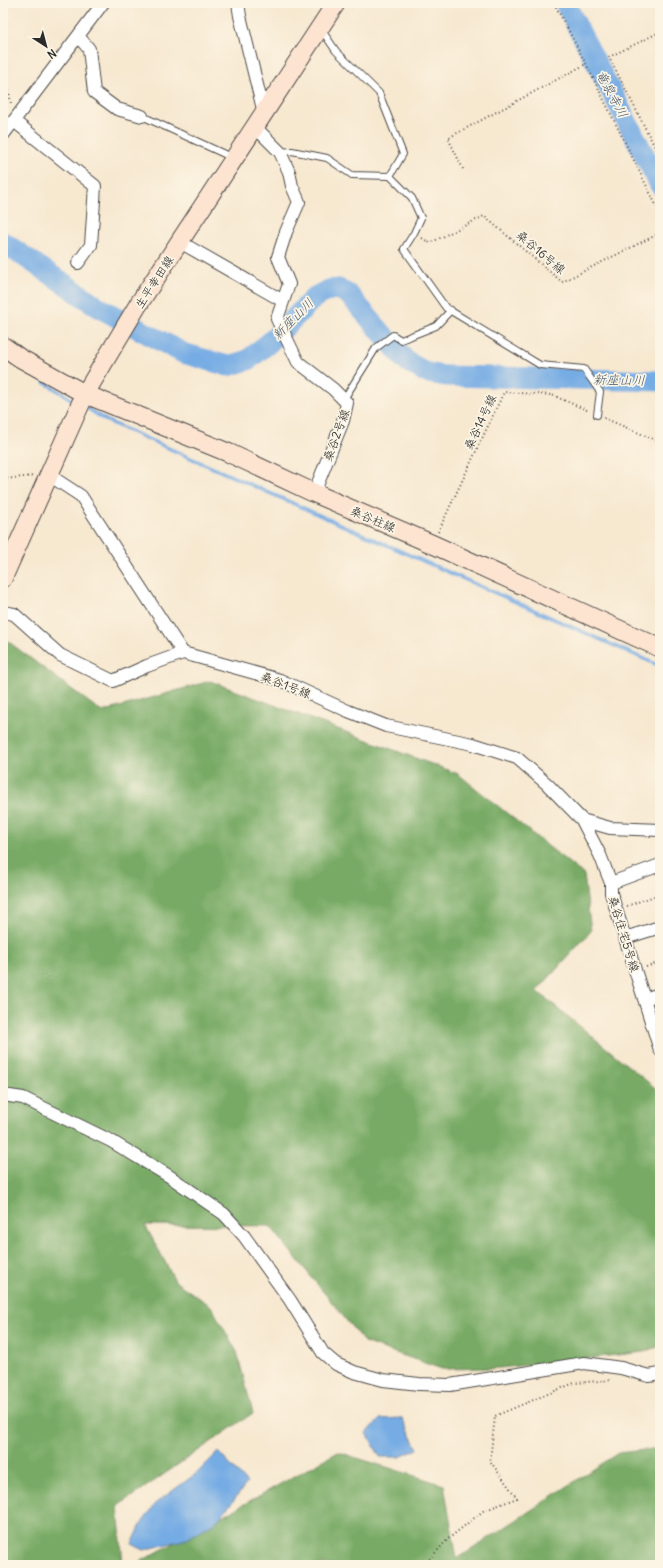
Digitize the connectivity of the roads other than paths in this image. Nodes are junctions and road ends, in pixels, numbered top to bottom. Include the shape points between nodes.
1 (103, 3) edge
2 (238, 3) edge
3 (336, 3) edge
4 (320, 27) junction
5 (78, 36) junction
6 (142, 116) joint
7 (259, 120) junction
8 (14, 121) junction
9 (3, 135) edge
10 (280, 152) junction
11 (234, 159) junction
12 (390, 176) junction
13 (180, 242) junction
14 (78, 263) dead end
15 (283, 301) junction
16 (451, 310) junction
17 (3, 346) edge
18 (85, 394) junction
19 (344, 399) junction
20 (597, 415) road end
21 (49, 474) junction
22 (314, 493) junction
23 (3, 578) edge
24 (3, 612) edge
25 (660, 648) edge
26 (183, 653) junction
27 (582, 820) junction
28 (660, 830) edge
29 (660, 865) edge
30 (611, 883) junction
31 (660, 927) edge
32 (625, 938) junction
33 (660, 994) edge
34 (644, 999) junction
35 (660, 1050) edge
36 (3, 1096) edge
37 (660, 1374) edge

1 - 5 street
2 - 7 street
3 - 4 main road, 生平幸田線
4 - 7 main road, 生平幸田線
4 - 12 lane via 336,51 379,93 403,154
5 - 6 street via 89,49 94,92 117,109
5 - 8 street
6 - 11 lane
7 - 10 street
7 - 11 main road, 生平幸田線
8 - 9 street
8 - 14 street via 95,186 91,245
10 - 12 lane via 292,151 327,158 352,175
10 - 15 street, 桑谷2号線 via 299,202 278,257 289,284
11 - 13 main road, 生平幸田線
12 - 16 lane via 412,198 421,218 404,249 446,308
13 - 15 street
13 - 18 main road, 生平幸田線 via 138,305
15 - 19 street, 桑谷2号線 via 278,319 298,362
16 - 19 lane via 436,326 401,340 393,335 376,348
16 - 20 lane via 540,365 584,369 600,392
17 - 18 main road, 桑谷柱線
18 - 21 main road, 生平幸田線
18 - 22 main road, 桑谷柱線 via 229,453
19 - 22 street, 桑谷2号線 via 347,403 343,421
21 - 23 main road, 生平幸田線
21 - 26 street via 81,496
22 - 25 main road, 桑谷柱線
24 - 26 street via 14,614 60,655 113,681
26 - 27 street, 桑谷1号線 via 280,680 386,726 473,744 517,758
27 - 28 street via 610,828
27 - 30 street, 桑谷住宅5号線
29 - 30 street
30 - 32 street, 桑谷住宅5号線 via 611,893
31 - 32 street
32 - 34 street, 桑谷住宅5号線
33 - 34 street
34 - 35 street, 桑谷住宅5号線
36 - 37 street via 23,1098 111,1141 169,1176 224,1214 244,1236 290,1300 323,1353 336,1364 354,1372 383,1380 419,1384 450,1384 584,1363 621,1368 649,1376

